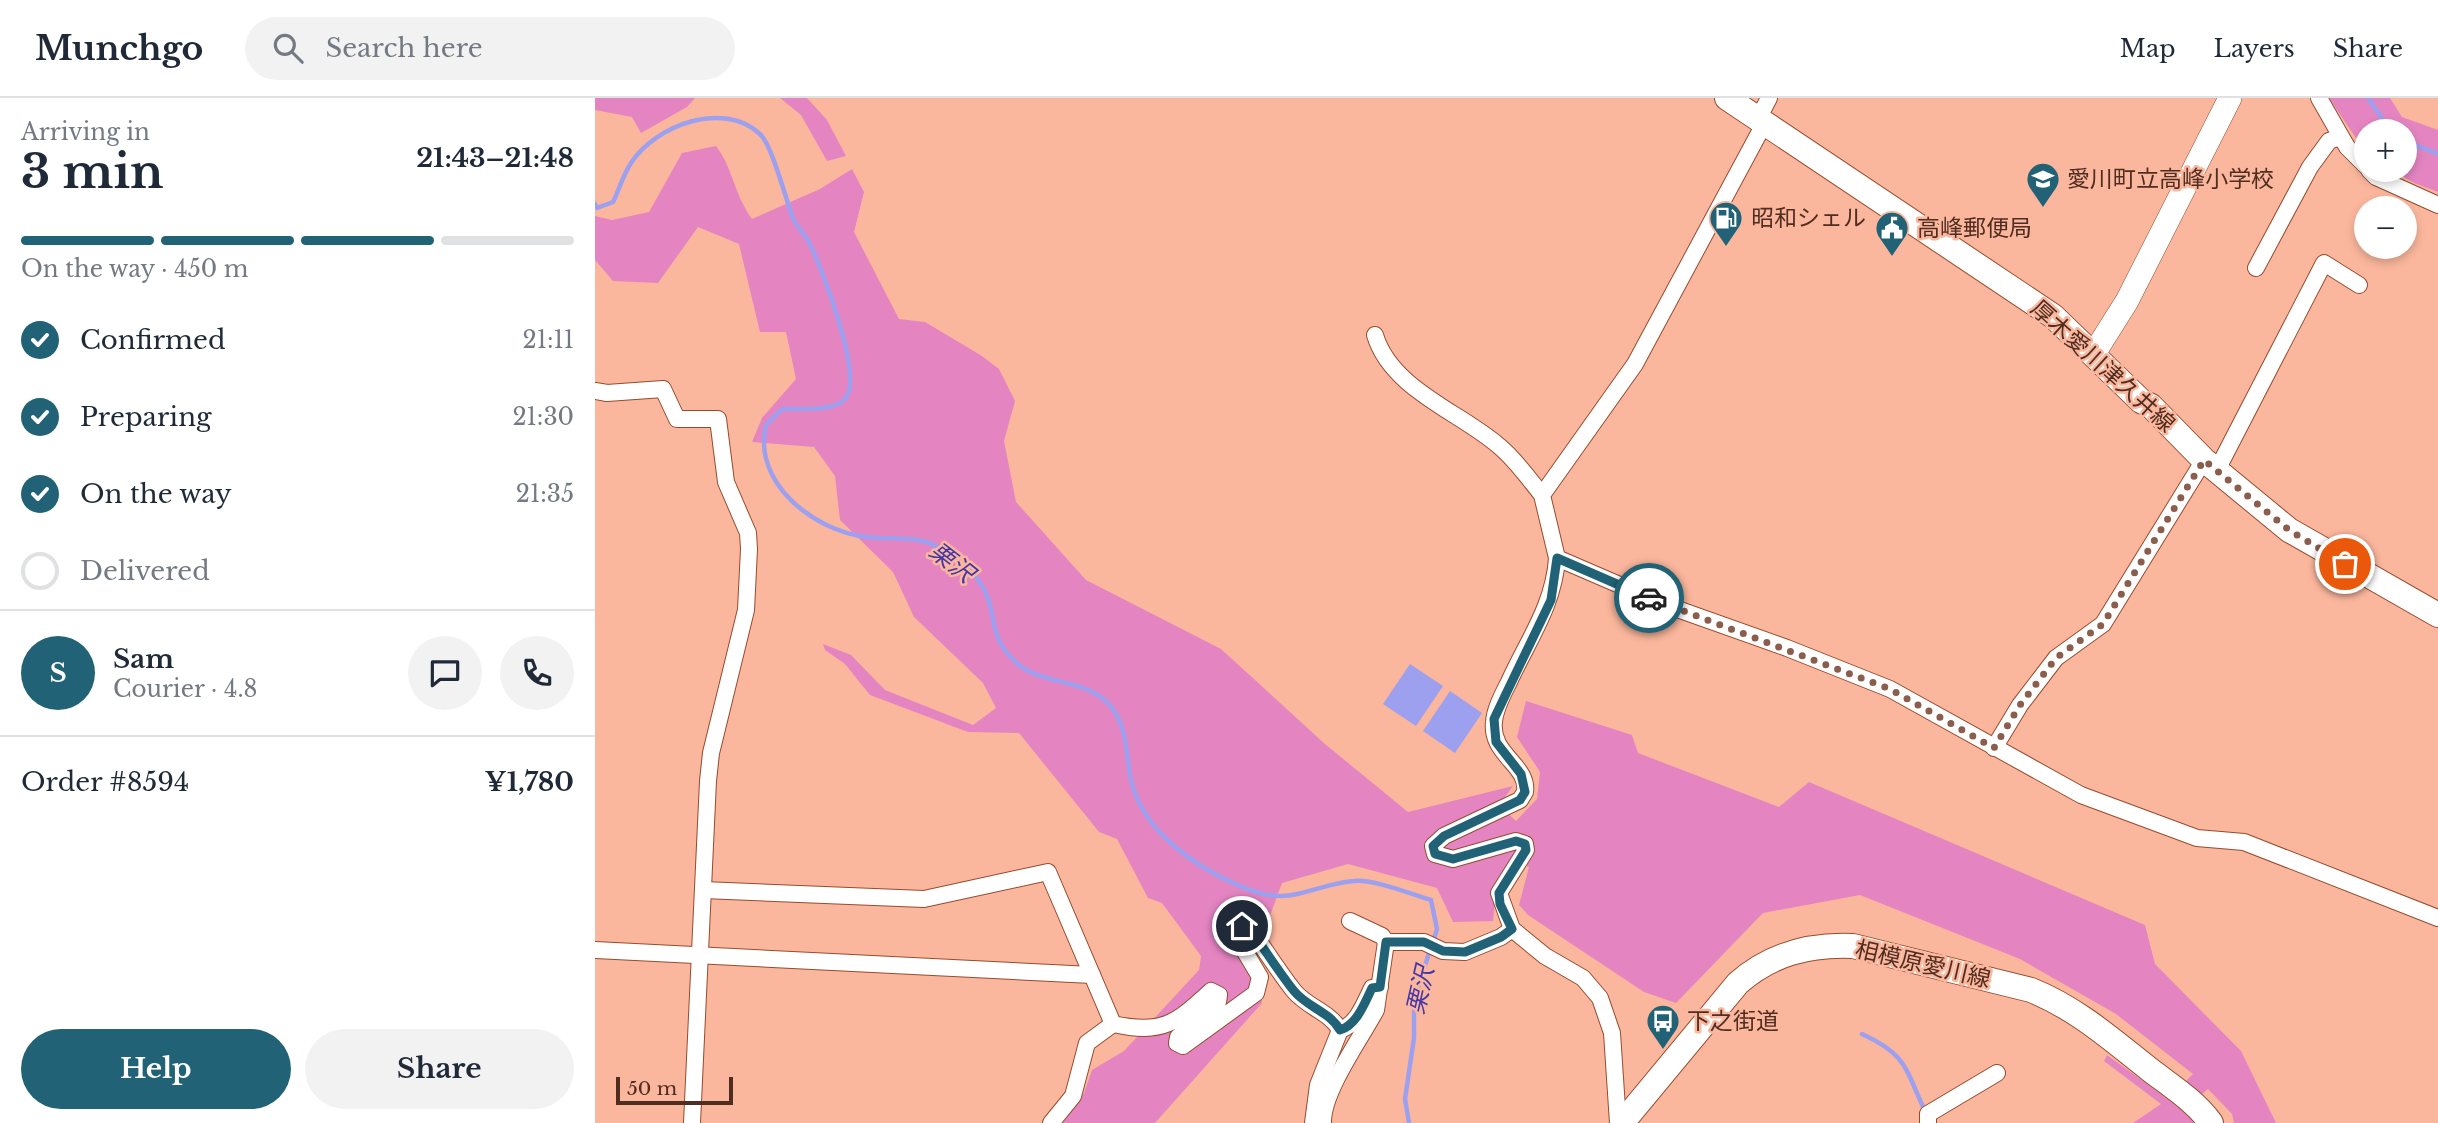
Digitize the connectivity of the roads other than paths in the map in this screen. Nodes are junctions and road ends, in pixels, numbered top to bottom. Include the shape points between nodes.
1 (1727, 98) edge
2 (2230, 98) edge
3 (2319, 98) edge
4 (1764, 114) edge
5 (2340, 137) junction
6 (2354, 152) edge
7 (2387, 182) edge
8 (2438, 205) edge
9 (2256, 268) dead end
10 (2359, 285) dead end
11 (1375, 335) dead end
12 (2093, 355) junction
13 (595, 391) edge
14 (2210, 465) junction
15 (1542, 495) junction
16 (1557, 558) junction
17 (2438, 615) edge
18 (1994, 748) junction
19 (703, 890) junction
20 (2438, 918) edge
21 (1350, 921) dead end
22 (1512, 929) junction
23 (1386, 942) junction
24 (595, 950) edge
25 (700, 955) junction
26 (1092, 975) junction
27 (1380, 987) junction
28 (1113, 1024) junction
29 (1340, 1030) junction
30 (1997, 1073) dead end
31 (692, 1123) edge
32 (1051, 1123) edge
33 (1313, 1123) edge
34 (1323, 1123) edge
35 (1620, 1123) edge
36 (1928, 1123) edge
37 (2211, 1123) edge

1 - 4 main road, 厚木愛川津久井線
2 - 12 street via 2127,301
3 - 5 street
4 - 12 main road, 厚木愛川津久井線 via 2053,316
4 - 15 street via 1635,364
5 - 6 street
5 - 9 street via 2329,141 2310,167
7 - 8 street
10 - 14 street via 2324,263 2288,346
11 - 15 street via 1403,377 1498,445
12 - 14 main road, 厚木愛川津久井線
13 - 19 street via 663,389 677,419 719,419 726,482 748,533 746,610 711,753
14 - 17 main road, 厚木愛川津久井線 via 2289,530
14 - 18 street via 2103,624 2056,658
15 - 16 street
16 - 18 street via 1666,606 1890,689
16 - 22 street via 1551,600 1494,719 1496,742 1521,774 1525,792 1520,800 1444,836 1433,846 1435,854 1453,859 1516,841 1525,844 1526,850 1499,893
18 - 20 street via 2081,795 2175,832 2244,842
19 - 25 street
19 - 26 street via 924,899 1048,872
21 - 23 street
22 - 23 street via 1465,952 1443,951 1424,942
22 - 35 street via 1583,978 1600,998 1612,1033
23 - 27 street
24 - 25 street
25 - 26 street
25 - 31 street
26 - 28 street
27 - 29 street via 1372,988 1362,1009
27 - 34 street via 1376,1010 1334,1087
28 - 29 street via 1163,1027 1216,991 1217,1002 1178,1037 1183,1046 1257,993 1260,977 1238,940 1237,930 1242,926 1249,928 1308,1006 1336,1022
28 - 32 street via 1087,1043 1073,1096
29 - 33 street via 1318,1085
30 - 36 street via 1929,1114
35 - 37 main road, 相模原愛川線 via 1754,969 1773,958 1832,945 1853,946 2031,989 2054,999 2186,1097

